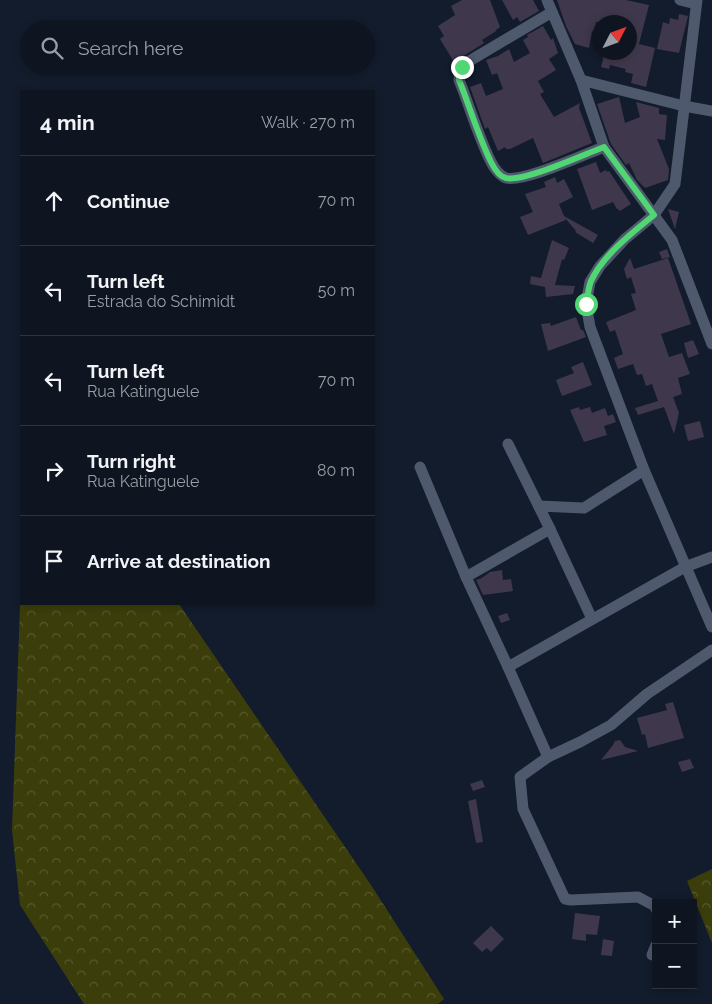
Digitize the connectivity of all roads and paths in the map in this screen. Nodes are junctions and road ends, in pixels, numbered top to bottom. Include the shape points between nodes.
1 (547, 0) edge
2 (680, 0) edge
3 (697, 2) edge
4 (552, 12) junction
5 (581, 80) junction
6 (684, 106) junction
7 (712, 111) edge
8 (604, 147) junction
9 (654, 215) junction
10 (712, 344) edge
11 (508, 444) dead end
12 (420, 467) dead end
13 (644, 470) junction
14 (539, 506) junction
15 (550, 529) junction
16 (712, 557) edge
17 (685, 567) junction
18 (466, 577) junction
19 (592, 619) junction
20 (712, 627) edge
21 (712, 650) edge
22 (508, 667) junction
23 (548, 757) junction
24 (652, 904) edge

1 - 4 street
2 - 3 street
3 - 6 street
4 - 5 street
4 - 8 street via 466,63 459,73 459,80 491,163 507,179 530,175
5 - 6 street
5 - 8 street
6 - 7 street
6 - 9 street via 675,184
8 - 9 street
9 - 10 street via 672,240
9 - 13 street via 600,266 590,282 586,304 590,327
11 - 14 street
12 - 18 street
13 - 14 street via 584,508
13 - 17 street
14 - 15 street
15 - 18 street
15 - 19 street
16 - 17 street
17 - 19 street
17 - 20 street
18 - 22 street
19 - 22 street
21 - 23 street via 647,694 611,725
22 - 23 street
23 - 24 street via 520,777 523,809 562,895 571,900 638,897

